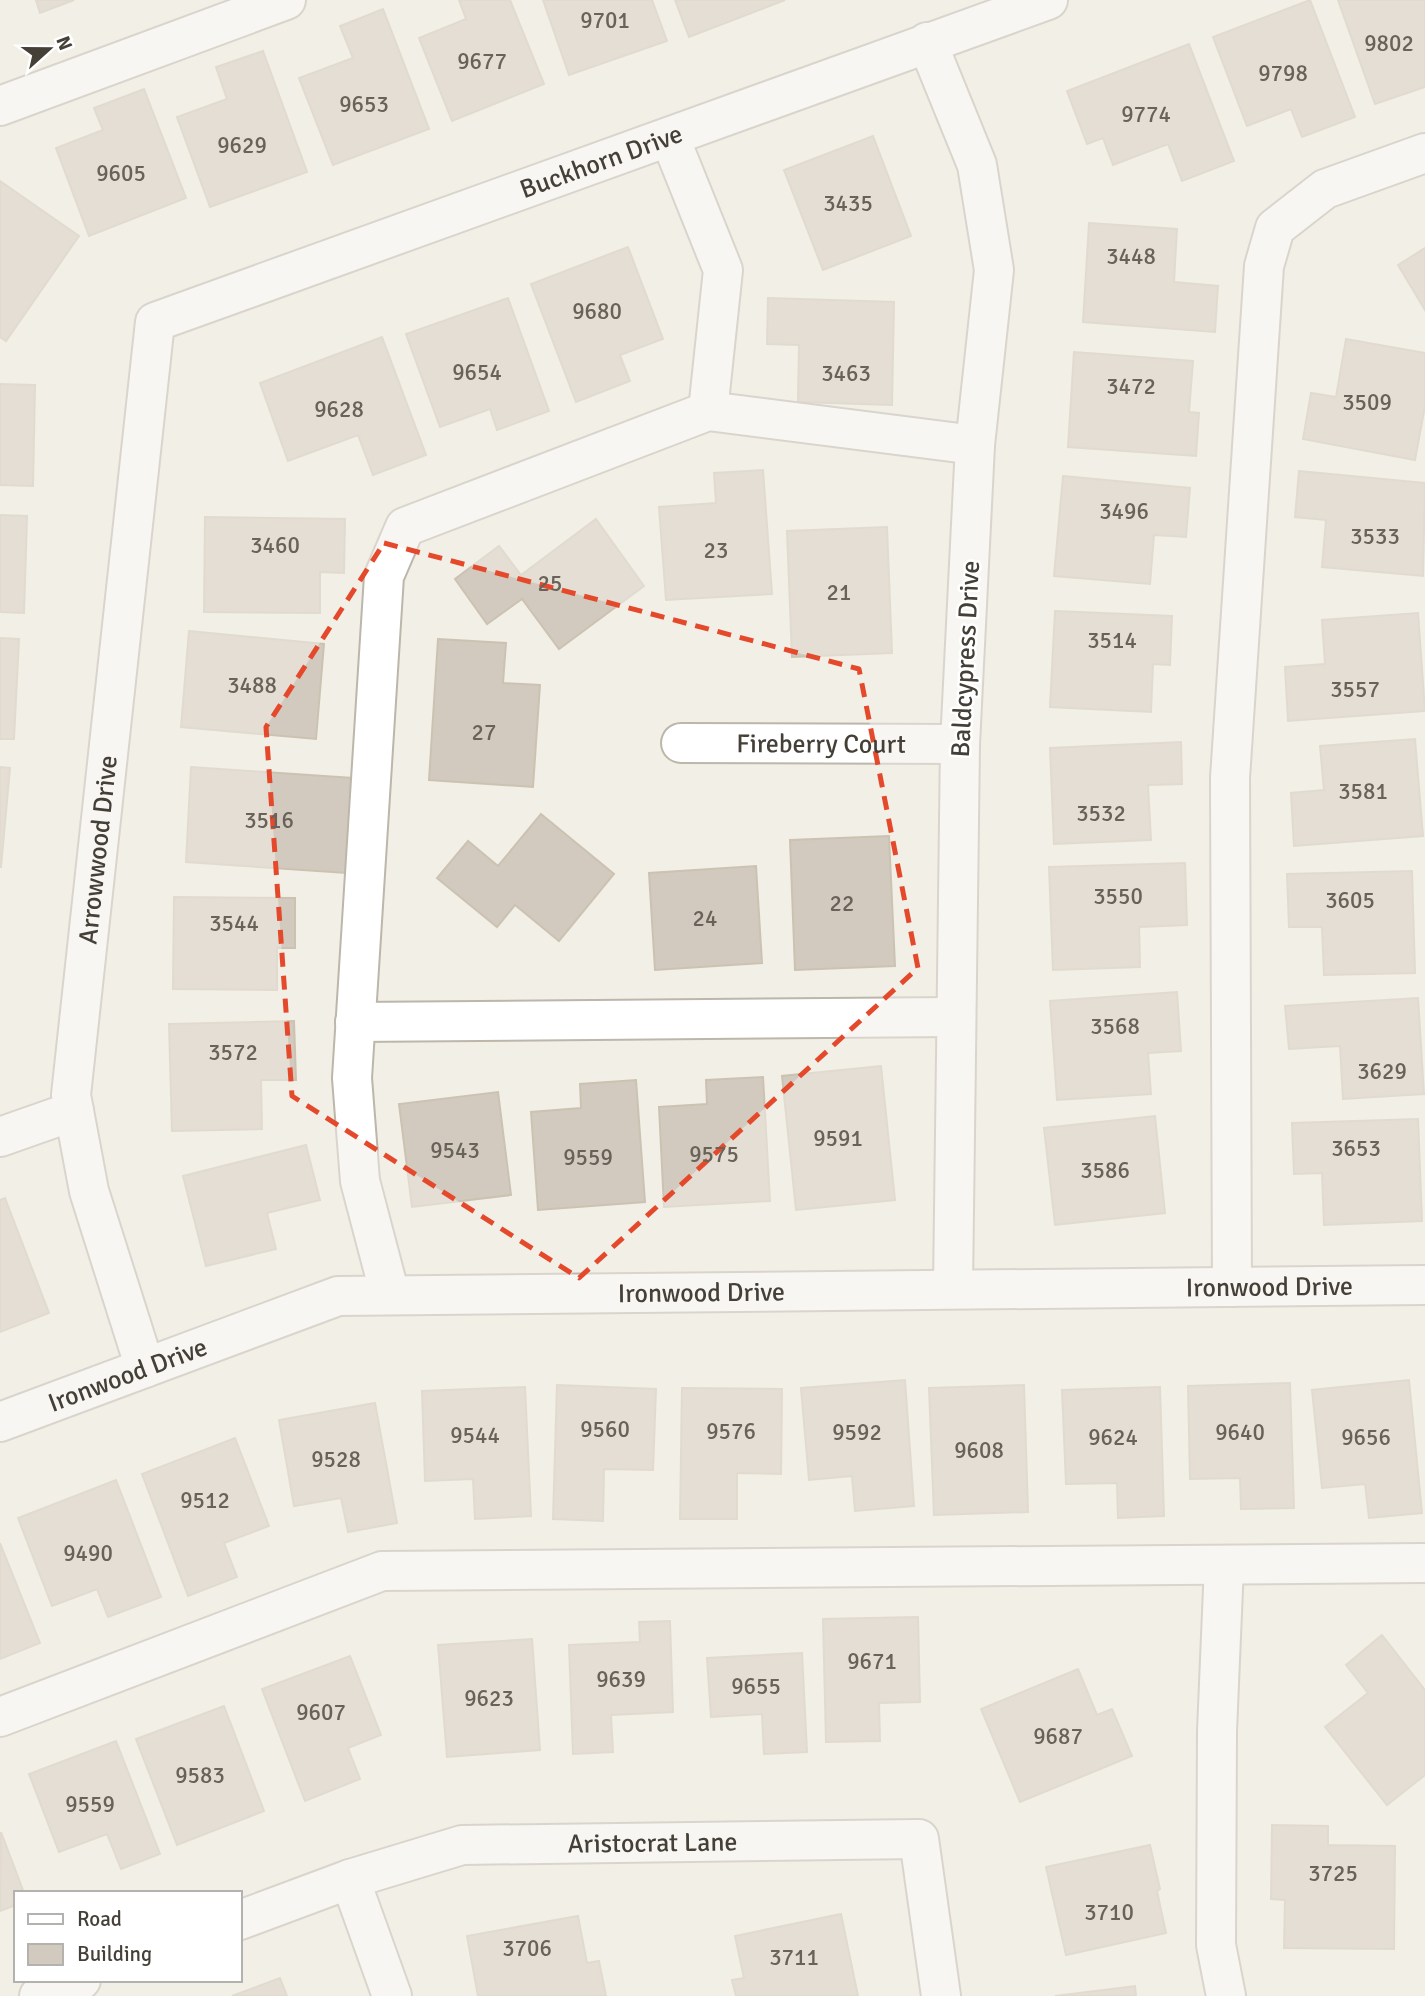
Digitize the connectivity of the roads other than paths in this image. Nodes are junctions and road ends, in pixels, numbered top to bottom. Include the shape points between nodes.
1 (286, 0) edge
2 (1048, 0) edge
3 (927, 42) junction
4 (1, 104) edge
5 (670, 138) junction
6 (1425, 153) edge
7 (155, 322) joint
8 (708, 411) junction
9 (975, 444) junction
10 (681, 743) dead end
11 (960, 744) junction
12 (956, 1017) junction
13 (355, 1022) junction
14 (74, 1111) junction
15 (0, 1137) edge
16 (1425, 1285) edge
17 (1232, 1287) junction
18 (953, 1289) junction
19 (390, 1295) junction
20 (145, 1368) junction
21 (0, 1422) edge
22 (1425, 1563) edge
23 (1224, 1564) junction
24 (0, 1717) edge
25 (350, 1879) junction
26 (242, 1919) edge
27 (392, 1996) edge
28 (941, 1996) edge
29 (1226, 1996) edge

1 - 4 street
2 - 3 street, Buckhorn Drive
3 - 5 street, Buckhorn Drive
3 - 9 street, Baldcypress Drive via 977,165 994,270
5 - 7 street, Buckhorn Drive
5 - 8 street via 723,270
6 - 17 street via 1325,189 1275,228 1264,266 1230,779
7 - 14 street, Arrowwood Drive via 71,1095
8 - 9 street
8 - 13 street via 405,527 384,576
9 - 11 street, Baldcypress Drive
10 - 11 street, Fireberry Court
11 - 12 street, Baldcypress Drive
12 - 13 street
12 - 18 street, Baldcypress Drive
13 - 19 street via 352,1078 360,1181
14 - 15 street
14 - 20 street, Arrowwood Drive via 89,1191
16 - 17 street, Ironwood Drive
17 - 18 street, Ironwood Drive
18 - 19 street, Ironwood Drive
19 - 20 street, Ironwood Drive via 338,1296
20 - 21 street, Ironwood Drive
22 - 23 street
23 - 24 street via 382,1571
23 - 29 street via 1216,1945
25 - 26 street, Aristocrat Lane
25 - 27 street
25 - 28 street, Aristocrat Lane via 462,1845 919,1839

